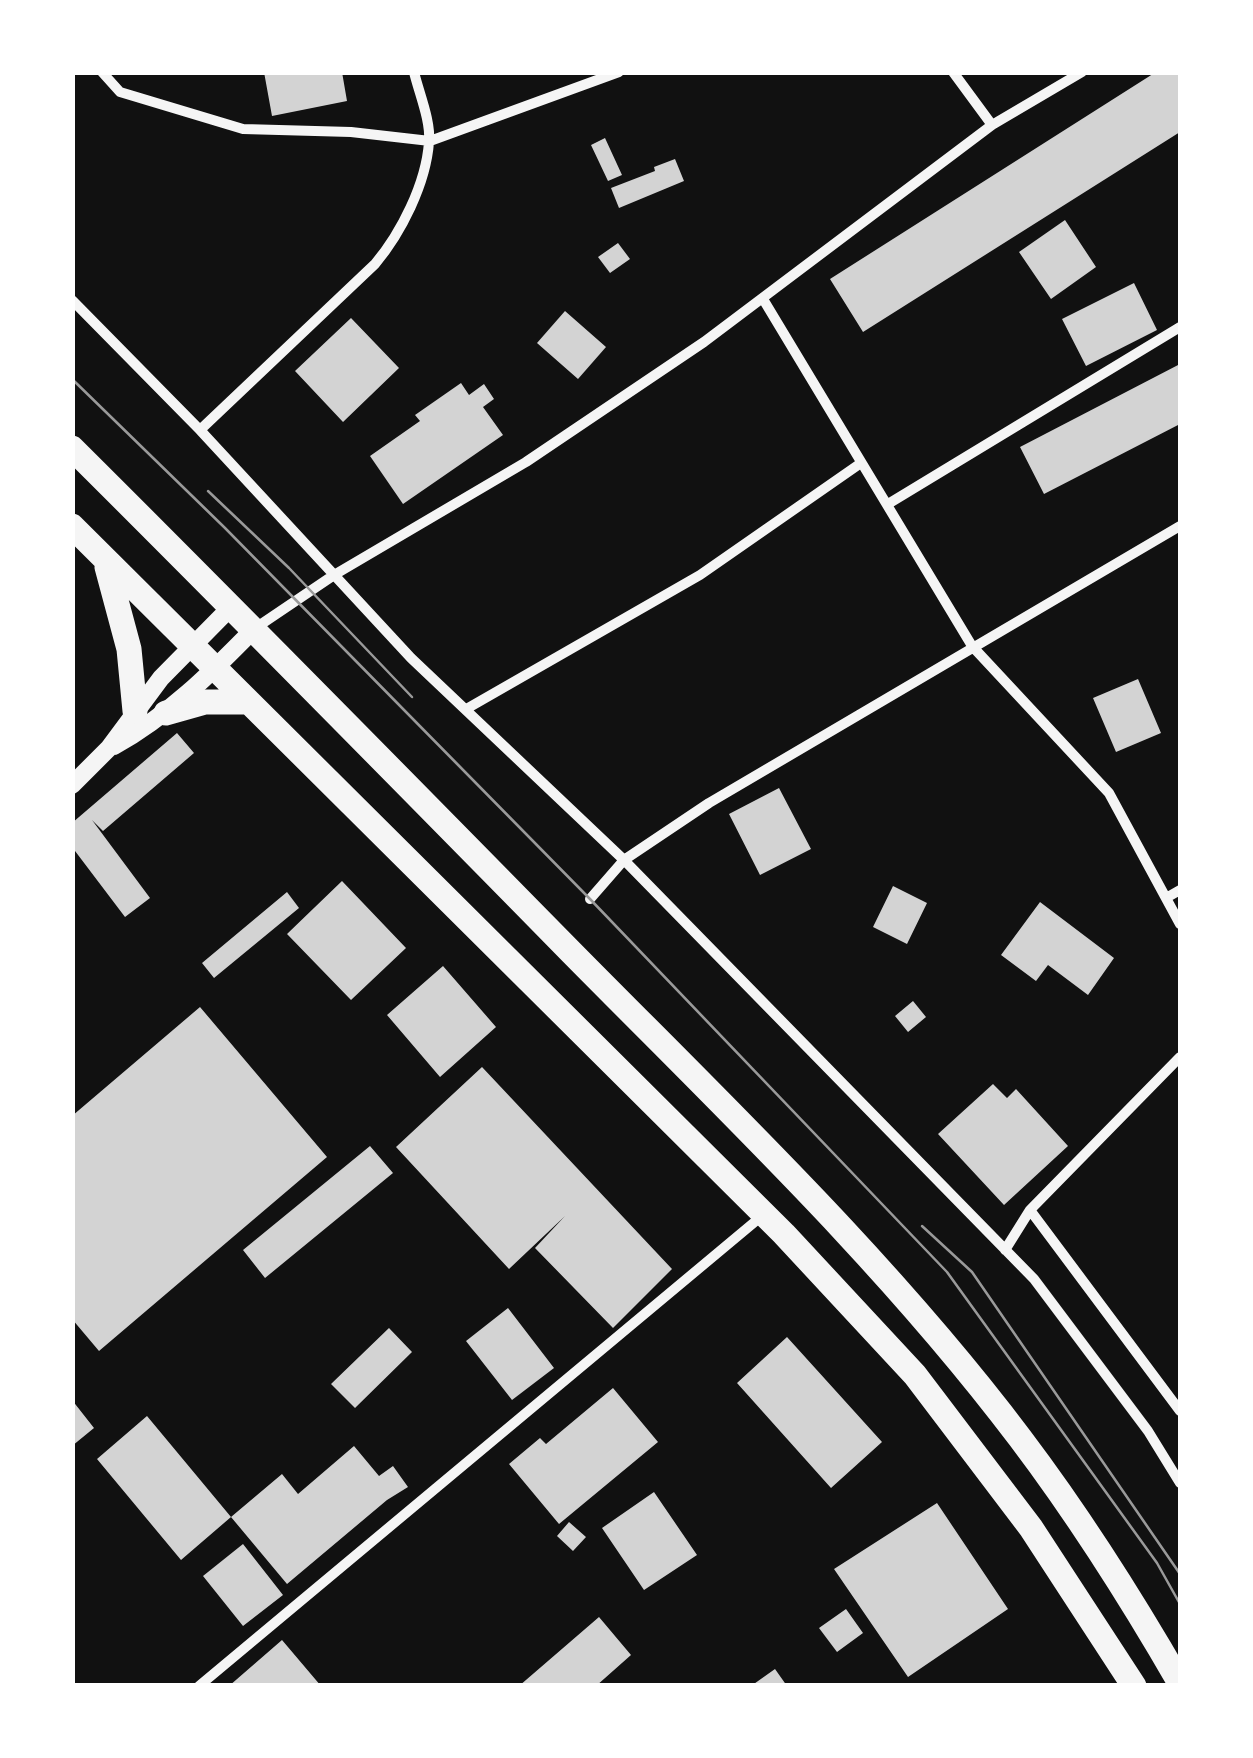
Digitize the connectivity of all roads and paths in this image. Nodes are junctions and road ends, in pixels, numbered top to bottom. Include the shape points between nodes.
1 (102, 72) edge
2 (414, 72) edge
3 (619, 72) edge
4 (953, 72) edge
5 (1082, 72) edge
6 (992, 126) junction
7 (430, 141) junction
8 (763, 299) junction
9 (72, 300) edge
10 (1180, 327) edge
11 (200, 430) junction
12 (72, 448) edge
13 (861, 463) junction
14 (888, 504) junction
15 (72, 526) edge
16 (1180, 526) edge
17 (104, 558) junction
18 (334, 575) junction
19 (230, 607) junction
20 (254, 630) junction
21 (972, 646) junction
22 (191, 647) junction
23 (214, 670) junction
24 (246, 702) junction
25 (468, 708) junction
26 (134, 711) junction
27 (166, 713) junction
28 (110, 748) junction
29 (72, 784) edge
30 (624, 860) junction
31 (1180, 890) edge
32 (1166, 898) junction
33 (590, 899) dead end
34 (1180, 924) edge
35 (1180, 1058) edge
36 (1030, 1210) junction
37 (763, 1216) junction
38 (1005, 1250) junction
39 (1180, 1411) edge
40 (1180, 1483) edge
41 (1180, 1682) edge
42 (200, 1686) edge
43 (1134, 1686) edge

1 - 7 street via 120,92 243,128
2 - 7 street
3 - 7 street
4 - 6 street
5 - 6 street
6 - 8 street
7 - 11 street via 396,239
8 - 13 street
8 - 18 street via 526,462
9 - 11 street
10 - 14 street
11 - 18 street
12 - 19 main road
13 - 14 street
13 - 25 street via 700,575
14 - 21 street
15 - 17 main road
16 - 21 street
17 - 22 main road
17 - 26 main road via 129,649
18 - 20 street
18 - 25 street
19 - 20 main road
19 - 22 street
20 - 23 street
20 - 41 main road via 732,1115 942,1342 1072,1510
21 - 30 street
21 - 32 street via 1109,793
22 - 23 main road
22 - 26 street
23 - 24 main road
23 - 27 street
24 - 27 main road via 205,702
24 - 37 main road
25 - 30 street
26 - 28 street
27 - 28 street
28 - 29 street
30 - 33 street
30 - 38 street
31 - 32 street
32 - 34 street
35 - 36 street
36 - 38 street
36 - 39 street
37 - 42 street
37 - 43 main road via 915,1375 1031,1528
38 - 40 street via 1034,1279

